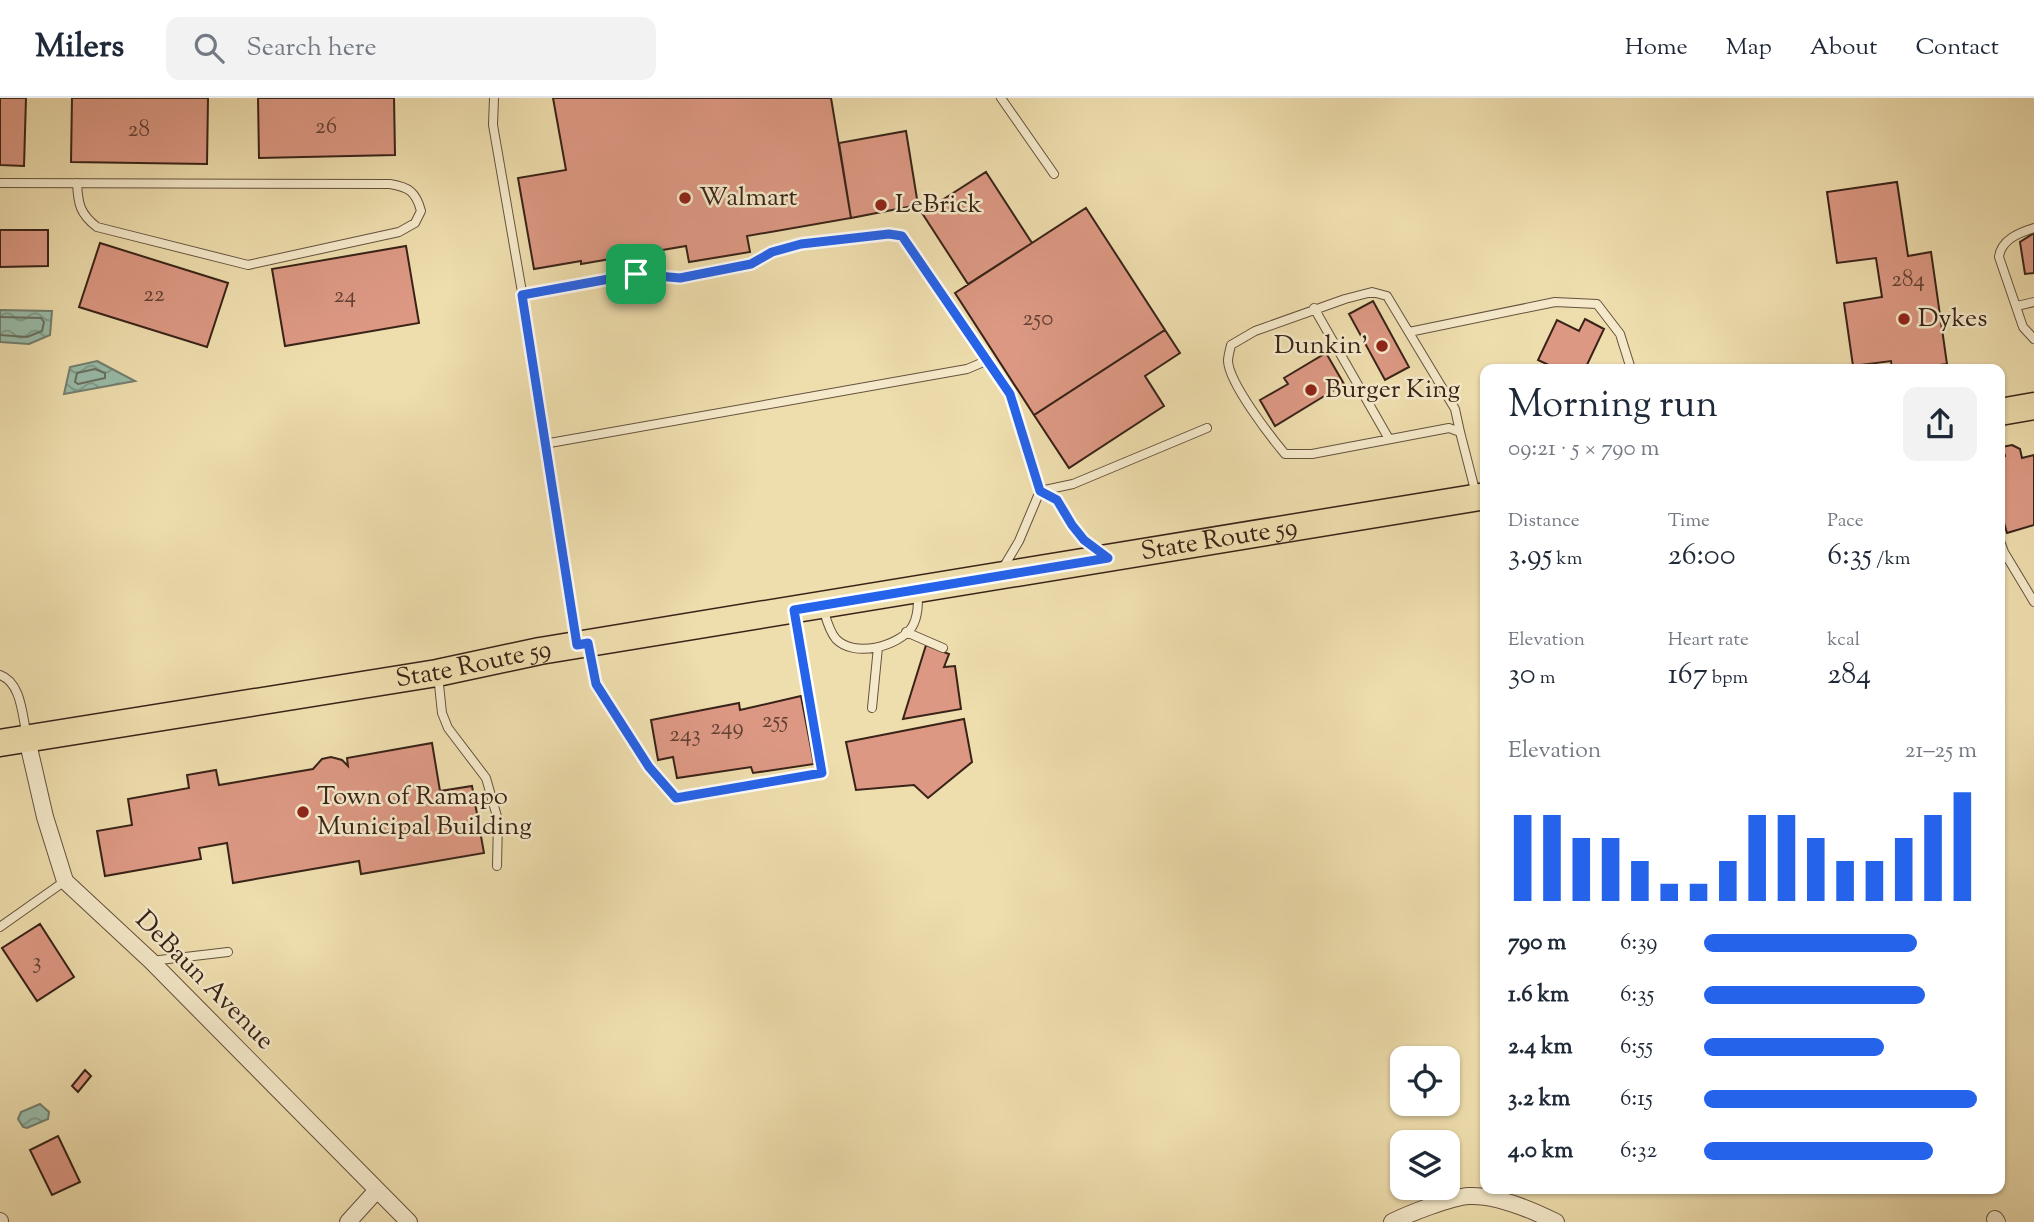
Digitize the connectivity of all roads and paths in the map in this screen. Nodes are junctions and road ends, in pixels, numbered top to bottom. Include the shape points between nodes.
1 (494, 98) edge
2 (1001, 98) edge
3 (1054, 174) dead end
4 (0, 183) edge
5 (77, 183) junction
6 (2034, 228) edge
7 (522, 295) junction
8 (2034, 302) edge
9 (2017, 306) junction
10 (1314, 308) junction
11 (1409, 332) junction
12 (2034, 339) edge
13 (986, 361) junction
14 (1629, 364) edge
15 (2034, 406) edge
16 (2005, 411) edge
17 (1207, 428) dead end
18 (1460, 432) junction
19 (1389, 439) junction
20 (544, 444) junction
21 (1040, 491) junction
22 (1480, 493) edge
23 (1480, 496) edge
24 (2005, 554) edge
25 (1108, 558) junction
26 (998, 576) junction
27 (919, 589) junction
28 (2034, 602) edge
29 (822, 605) junction
30 (794, 610) junction
31 (906, 632) junction
32 (582, 644) junction
33 (878, 647) junction
34 (943, 648) dead end
35 (437, 673) junction
36 (0, 675) edge
37 (872, 709) dead end
38 (27, 739) junction
39 (0, 743) edge
40 (496, 866) dead end
41 (65, 881) junction
42 (0, 928) edge
43 (228, 952) dead end
44 (151, 961) junction
45 (377, 1190) junction
46 (348, 1222) edge
47 (409, 1222) edge
48 (1392, 1222) edge
49 (1556, 1222) edge

1 - 7 lane via 493,125
2 - 3 lane
4 - 5 lane
5 - 5 lane via 390,184 405,186 416,195 421,211 415,223 399,232 248,265 97,227 81,211
6 - 9 lane via 2006,241 2000,249
7 - 13 lane via 636,274 680,278 751,264 801,244 889,234 902,236
7 - 20 lane
8 - 9 lane
9 - 12 lane
10 - 11 lane via 1372,292 1387,296
10 - 19 lane
10 - 19 lane via 1231,345 1228,361 1233,378 1285,454 1312,454
11 - 14 lane via 1555,302 1597,304 1620,334
11 - 18 lane via 1455,409
13 - 20 lane via 967,369
13 - 21 lane via 1010,394
15 - 16 main road
17 - 21 lane via 1073,484
18 - 19 lane via 1449,428
18 - 22 lane
20 - 32 lane
21 - 25 lane via 1057,500 1084,540
21 - 26 lane
23 - 25 main road, State Route 59
24 - 28 lane
25 - 26 main road, State Route 59
26 - 27 main road, State Route 59
27 - 29 main road, State Route 59
27 - 31 lane via 917,613
29 - 30 main road, State Route 59
29 - 33 lane via 837,640 851,647
30 - 32 main road, State Route 59
30 - 32 lane via 822,773 676,798 649,767 596,684
31 - 33 lane
31 - 34 lane
32 - 35 main road, State Route 59
33 - 37 lane
35 - 38 main road, State Route 59
35 - 40 lane via 448,728 486,778 498,820
36 - 38 lane via 15,687
38 - 39 main road, State Route 59
38 - 41 street, DeBaun Avenue
41 - 42 lane
41 - 44 street, DeBaun Avenue
43 - 44 lane
44 - 45 street, DeBaun Avenue
45 - 46 street
45 - 47 street, DeBaun Avenue
48 - 49 street via 1468,1196 1533,1210

